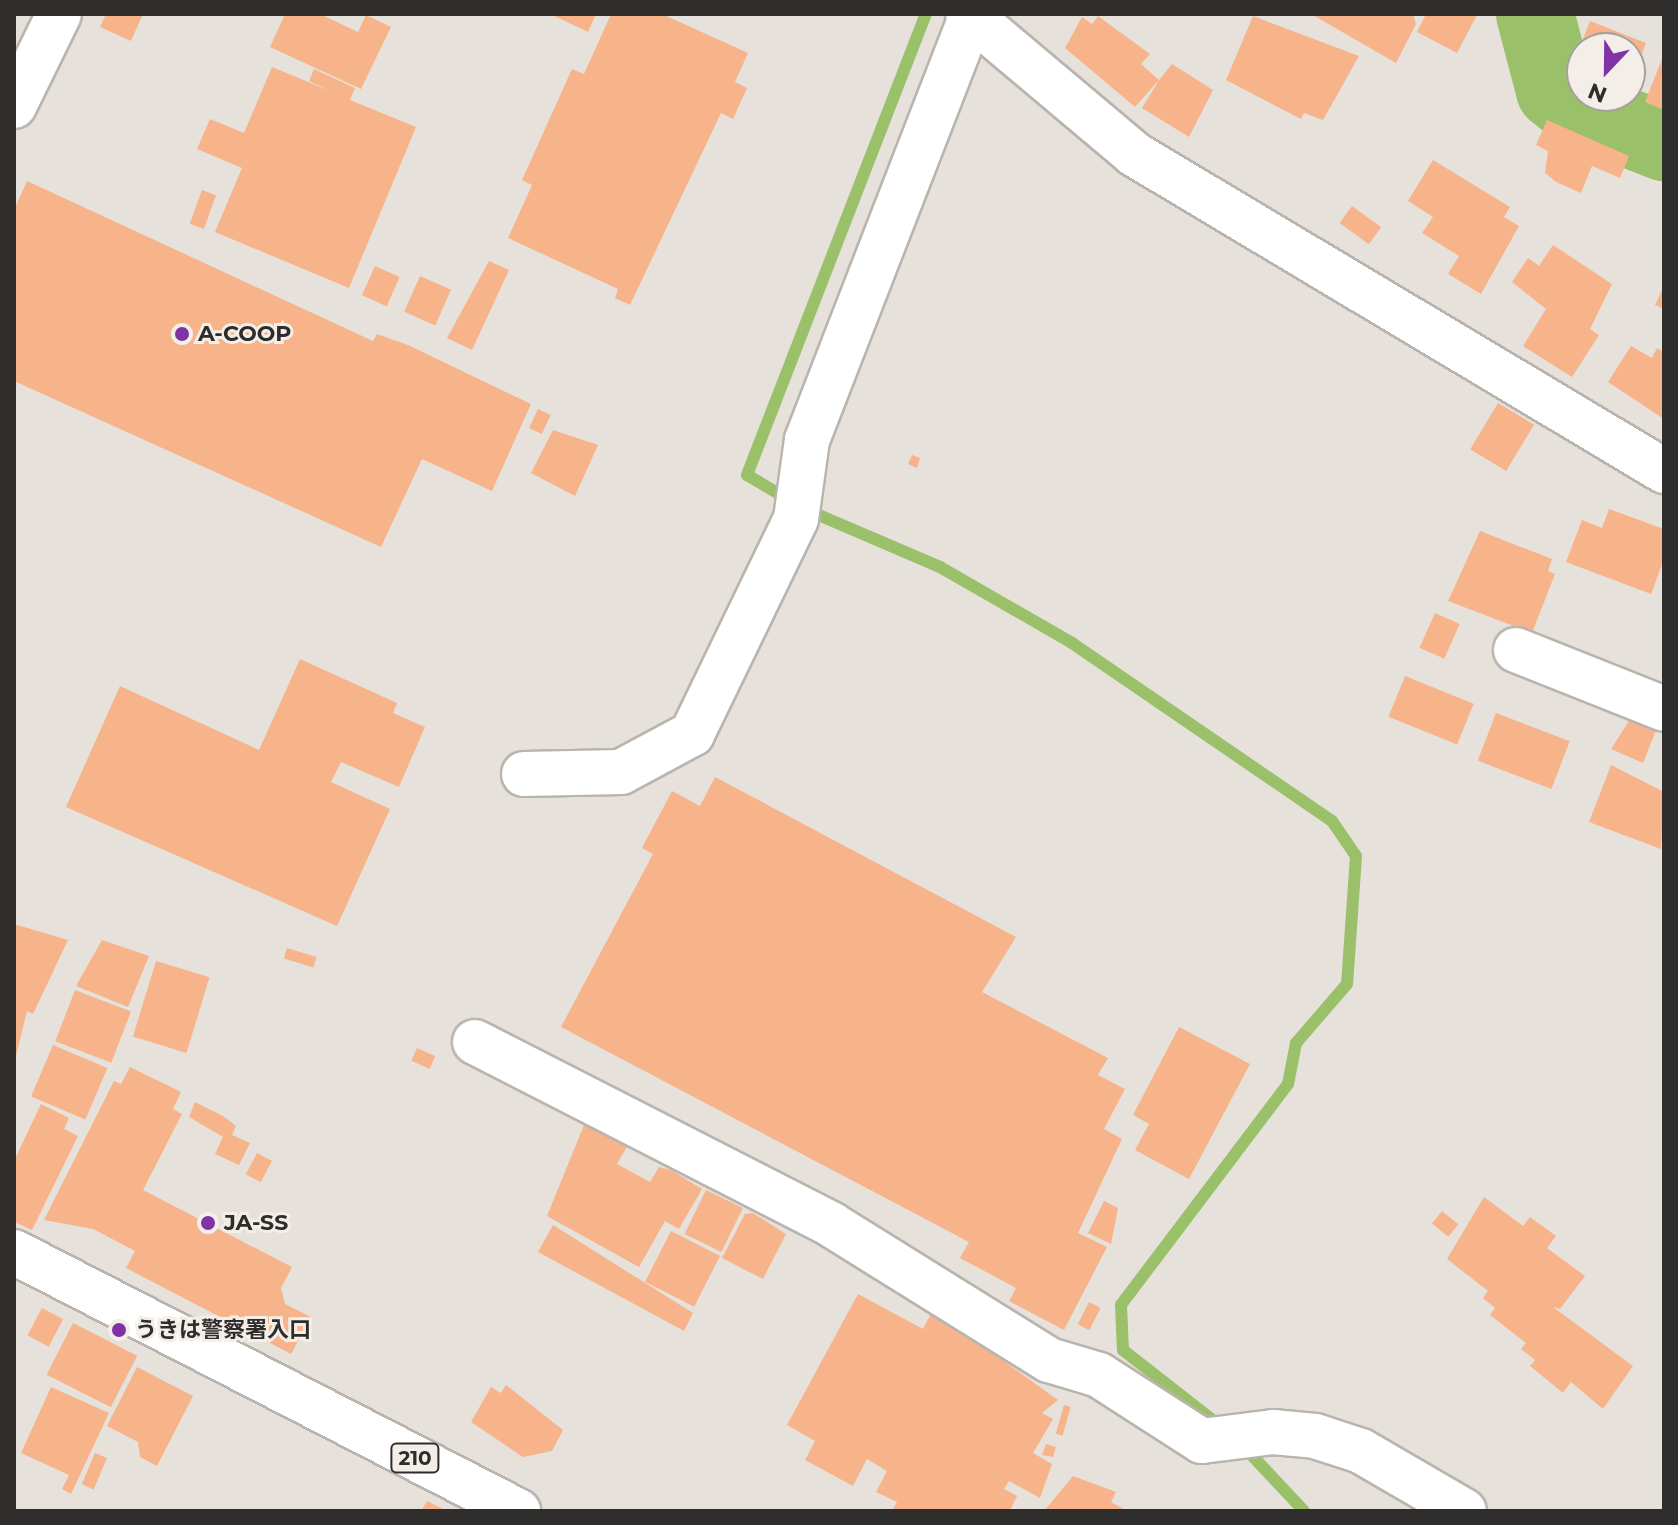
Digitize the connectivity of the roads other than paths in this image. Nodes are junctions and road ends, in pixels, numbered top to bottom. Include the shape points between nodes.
1 (59, 14) edge
2 (969, 15) edge
3 (14, 106) edge
4 (1664, 471) edge
5 (1516, 650) dead end
6 (1664, 709) edge
7 (524, 774) dead end
8 (475, 1042) dead end
9 (14, 1252) edge
10 (518, 1511) edge
11 (1464, 1511) edge

1 - 3 main road
2 - 4 main road via 1134,154
2 - 7 main road via 807,440 796,519 692,734 621,772
5 - 6 main road
8 - 11 main road via 832,1225 1049,1360 1099,1375 1231,1440 1315,1436 1361,1451
9 - 10 main road, 210

